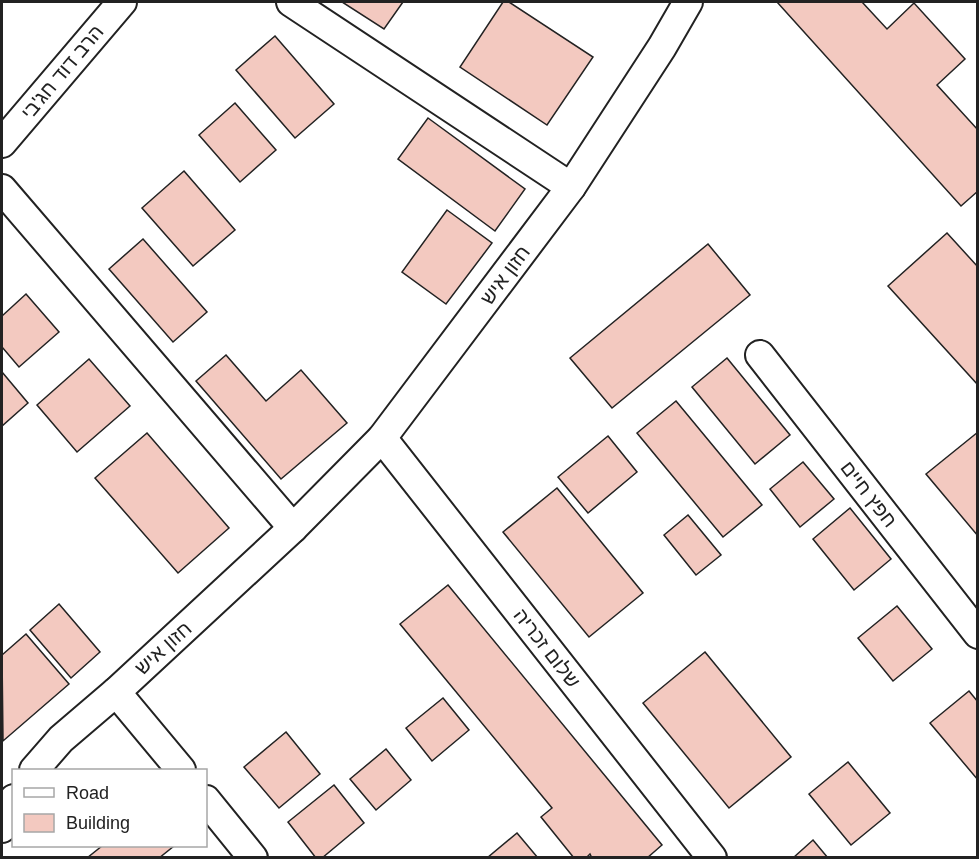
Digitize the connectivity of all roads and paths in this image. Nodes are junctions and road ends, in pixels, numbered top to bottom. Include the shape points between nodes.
1 (122, 2) edge
2 (291, 2) edge
3 (688, 2) edge
4 (2, 143) edge
5 (571, 187) junction
6 (2, 189) edge
7 (760, 355) dead end
8 (382, 438) junction
9 (293, 528) junction
10 (978, 634) edge
11 (116, 692) junction
12 (36, 769) edge
13 (179, 769) edge
14 (207, 801) edge
15 (12, 804) edge
16 (2, 828) edge
17 (253, 858) edge
18 (712, 858) edge

1 - 4 street, הרב דוד חג'בי
2 - 5 street
3 - 5 street, חזון איש
5 - 8 street, חזון איש
6 - 9 street
7 - 10 street, חפץ חיים
8 - 9 street, חזון איש
8 - 18 street, שלום זכריה
9 - 11 street, חזון איש
11 - 12 street, חזון איש via 61,739
11 - 13 street
14 - 17 street
15 - 16 street

